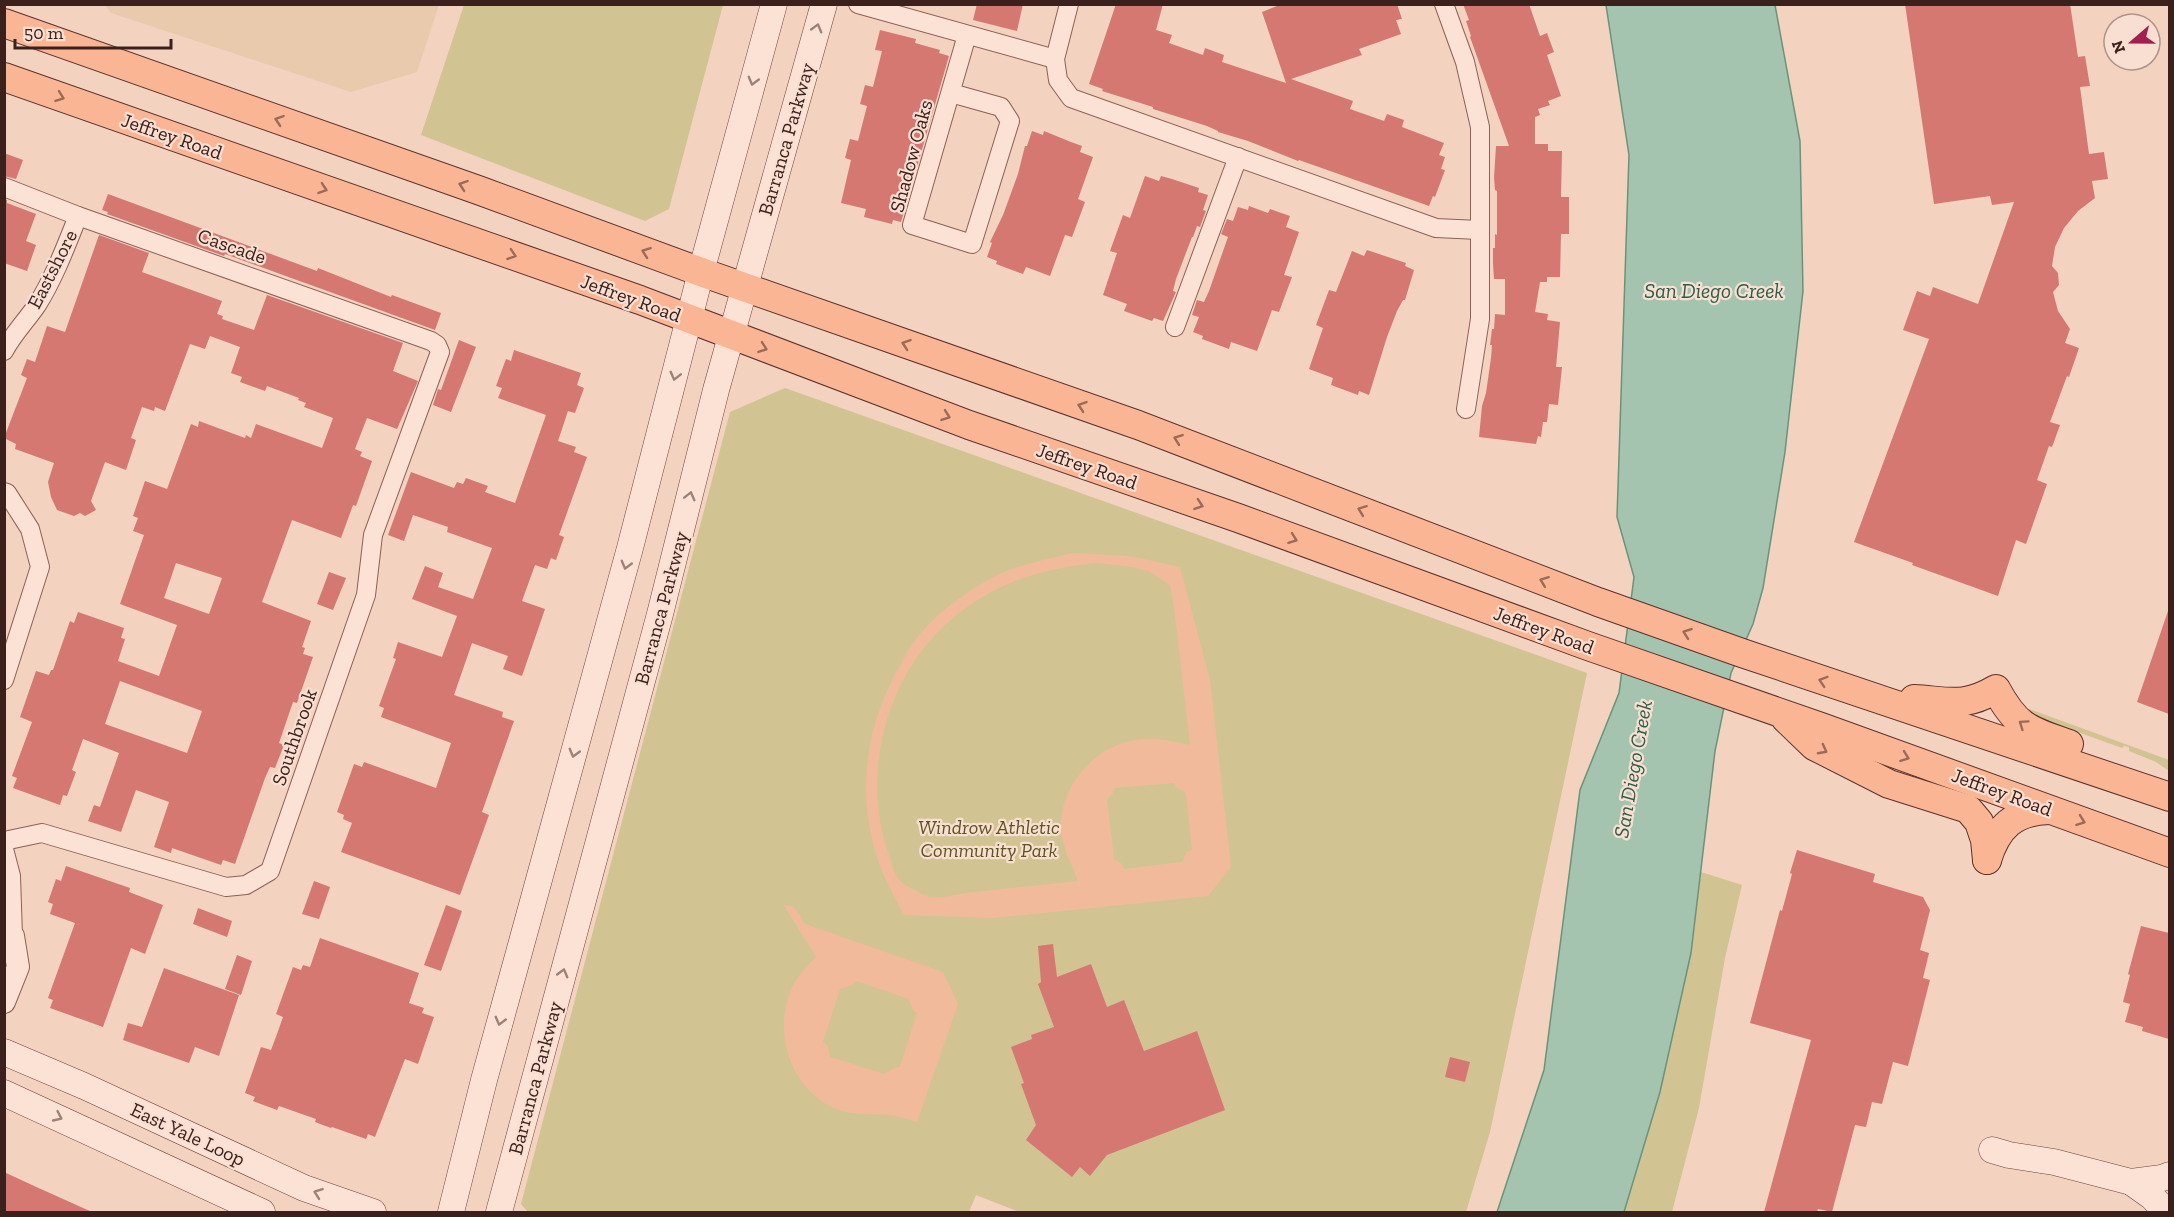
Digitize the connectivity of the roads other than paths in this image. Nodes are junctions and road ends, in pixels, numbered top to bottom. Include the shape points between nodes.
1 (774, 4) edge
2 (824, 4) edge
3 (858, 4) edge
4 (1069, 4) edge
5 (1444, 4) edge
6 (4, 22) edge
7 (967, 35) junction
8 (1055, 59) junction
9 (4, 77) edge
10 (951, 93) junction
11 (1238, 157) junction
12 (4, 187) edge
13 (78, 216) junction
14 (1479, 230) junction
15 (701, 272) junction
16 (744, 286) junction
17 (689, 319) junction
18 (1175, 327) dead end
19 (732, 336) junction
20 (4, 351) edge
21 (440, 352) joint
22 (1466, 409) dead end
23 (4, 492) edge
24 (4, 680) edge
25 (1865, 695) junction
26 (1779, 712) junction
27 (2169, 795) edge
28 (2049, 810) junction
29 (4, 842) edge
30 (4, 849) edge
31 (2169, 854) edge
32 (9, 940) edge
33 (4, 1002) edge
34 (4, 1052) edge
35 (4, 1093) edge
36 (1992, 1150) dead end
37 (2169, 1175) edge
38 (2131, 1182) junction
39 (261, 1212) edge
40 (373, 1212) edge
41 (452, 1212) edge
42 (499, 1212) edge
43 (2167, 1212) edge

1 -> 15 main road
16 -> 2 main road, Barranca Parkway
3 - 7 street
4 - 8 street
5 - 14 street via 1465,62 1480,127
15 -> 6 main road
7 - 8 street
7 - 10 street, Shadow Oaks
8 - 11 street via 1058,80 1071,98
9 -> 17 main road, Jeffrey Road
10 - 10 street, Shadow Oaks via 912,225 972,244 1010,121 1001,107
11 - 14 street via 1436,228
11 - 18 street
12 - 13 street, Cascade
13 - 20 street, Eastshore via 37,304
13 - 21 street, Cascade via 431,341
14 - 22 street via 1480,320
15 - 16 main road
15 - 17 main road
16 - 19 main road, Barranca Parkway
25 -> 16 main road via 1599,602 1218,454
17 - 19 main road, Jeffrey Road
17 -> 41 main road
19 -> 26 main road, Jeffrey Road
42 -> 19 main road, Barranca Parkway
21 - 29 street, Southbrook via 373,535 366,596 270,871 246,885 226,887 42,833
23 - 24 street via 30,529 40,567
25 - 27 main road
27 -> 25 main road via 2126,764 2022,724 2008,711 1996,689 1980,699 1956,704
26 -> 28 main road, Jeffrey Road
26 -> 28 main road via 1814,746 1833,756 1889,784 1968,809 1979,822 1987,860 1992,842 2014,818 2031,810
28 -> 31 main road, Jeffrey Road
30 - 32 street via 11,876
32 - 33 street via 18,967
40 -> 34 main road, East Yale Loop via 304,1188
35 -> 39 main road, East Yale Loop
36 - 38 main road
37 - 38 main road
38 - 43 main road

